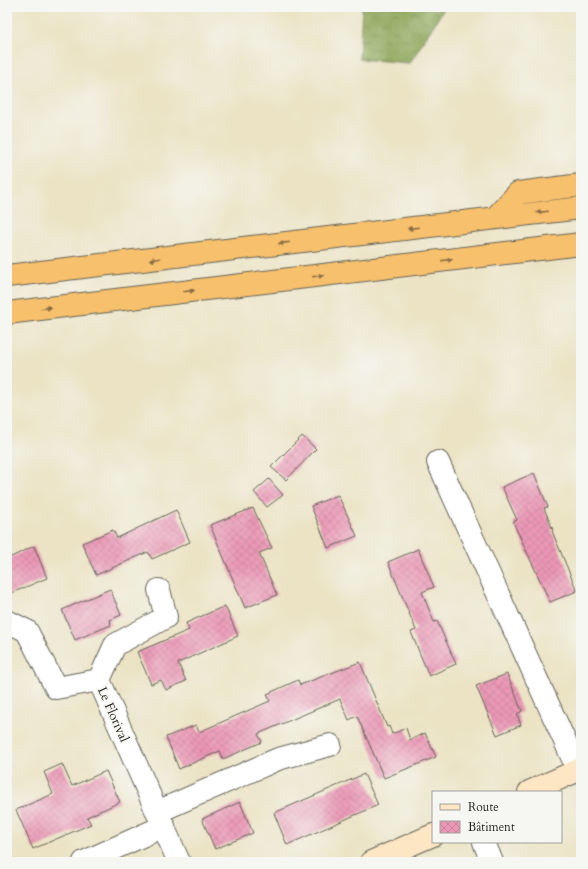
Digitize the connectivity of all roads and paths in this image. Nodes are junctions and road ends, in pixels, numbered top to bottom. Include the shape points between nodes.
1 (581, 185) edge
2 (581, 208) edge
3 (495, 218) junction
4 (581, 244) edge
5 (557, 247) junction
6 (581, 258) edge
7 (7, 276) edge
8 (7, 313) edge
9 (438, 462) dead end
10 (159, 590) dead end
11 (7, 621) edge
12 (99, 680) junction
13 (330, 745) dead end
14 (579, 770) edge
15 (531, 791) edge
16 (160, 819) junction
17 (432, 835) edge
18 (484, 843) edge
19 (84, 862) edge
20 (180, 862) edge
21 (371, 862) edge
22 (492, 862) edge

1 - 3 highway via 518,193
2 -> 3 highway
3 -> 7 highway
4 - 5 highway
5 - 6 highway
8 -> 5 highway
9 - 14 street
10 - 12 street, Le Florival via 166,617 115,645
11 - 12 street via 27,631 56,688
12 - 16 street, Le Florival
13 - 16 street via 278,760
14 - 15 street
16 - 19 street
16 - 20 street, Le Florival
17 - 21 street
18 - 22 street

